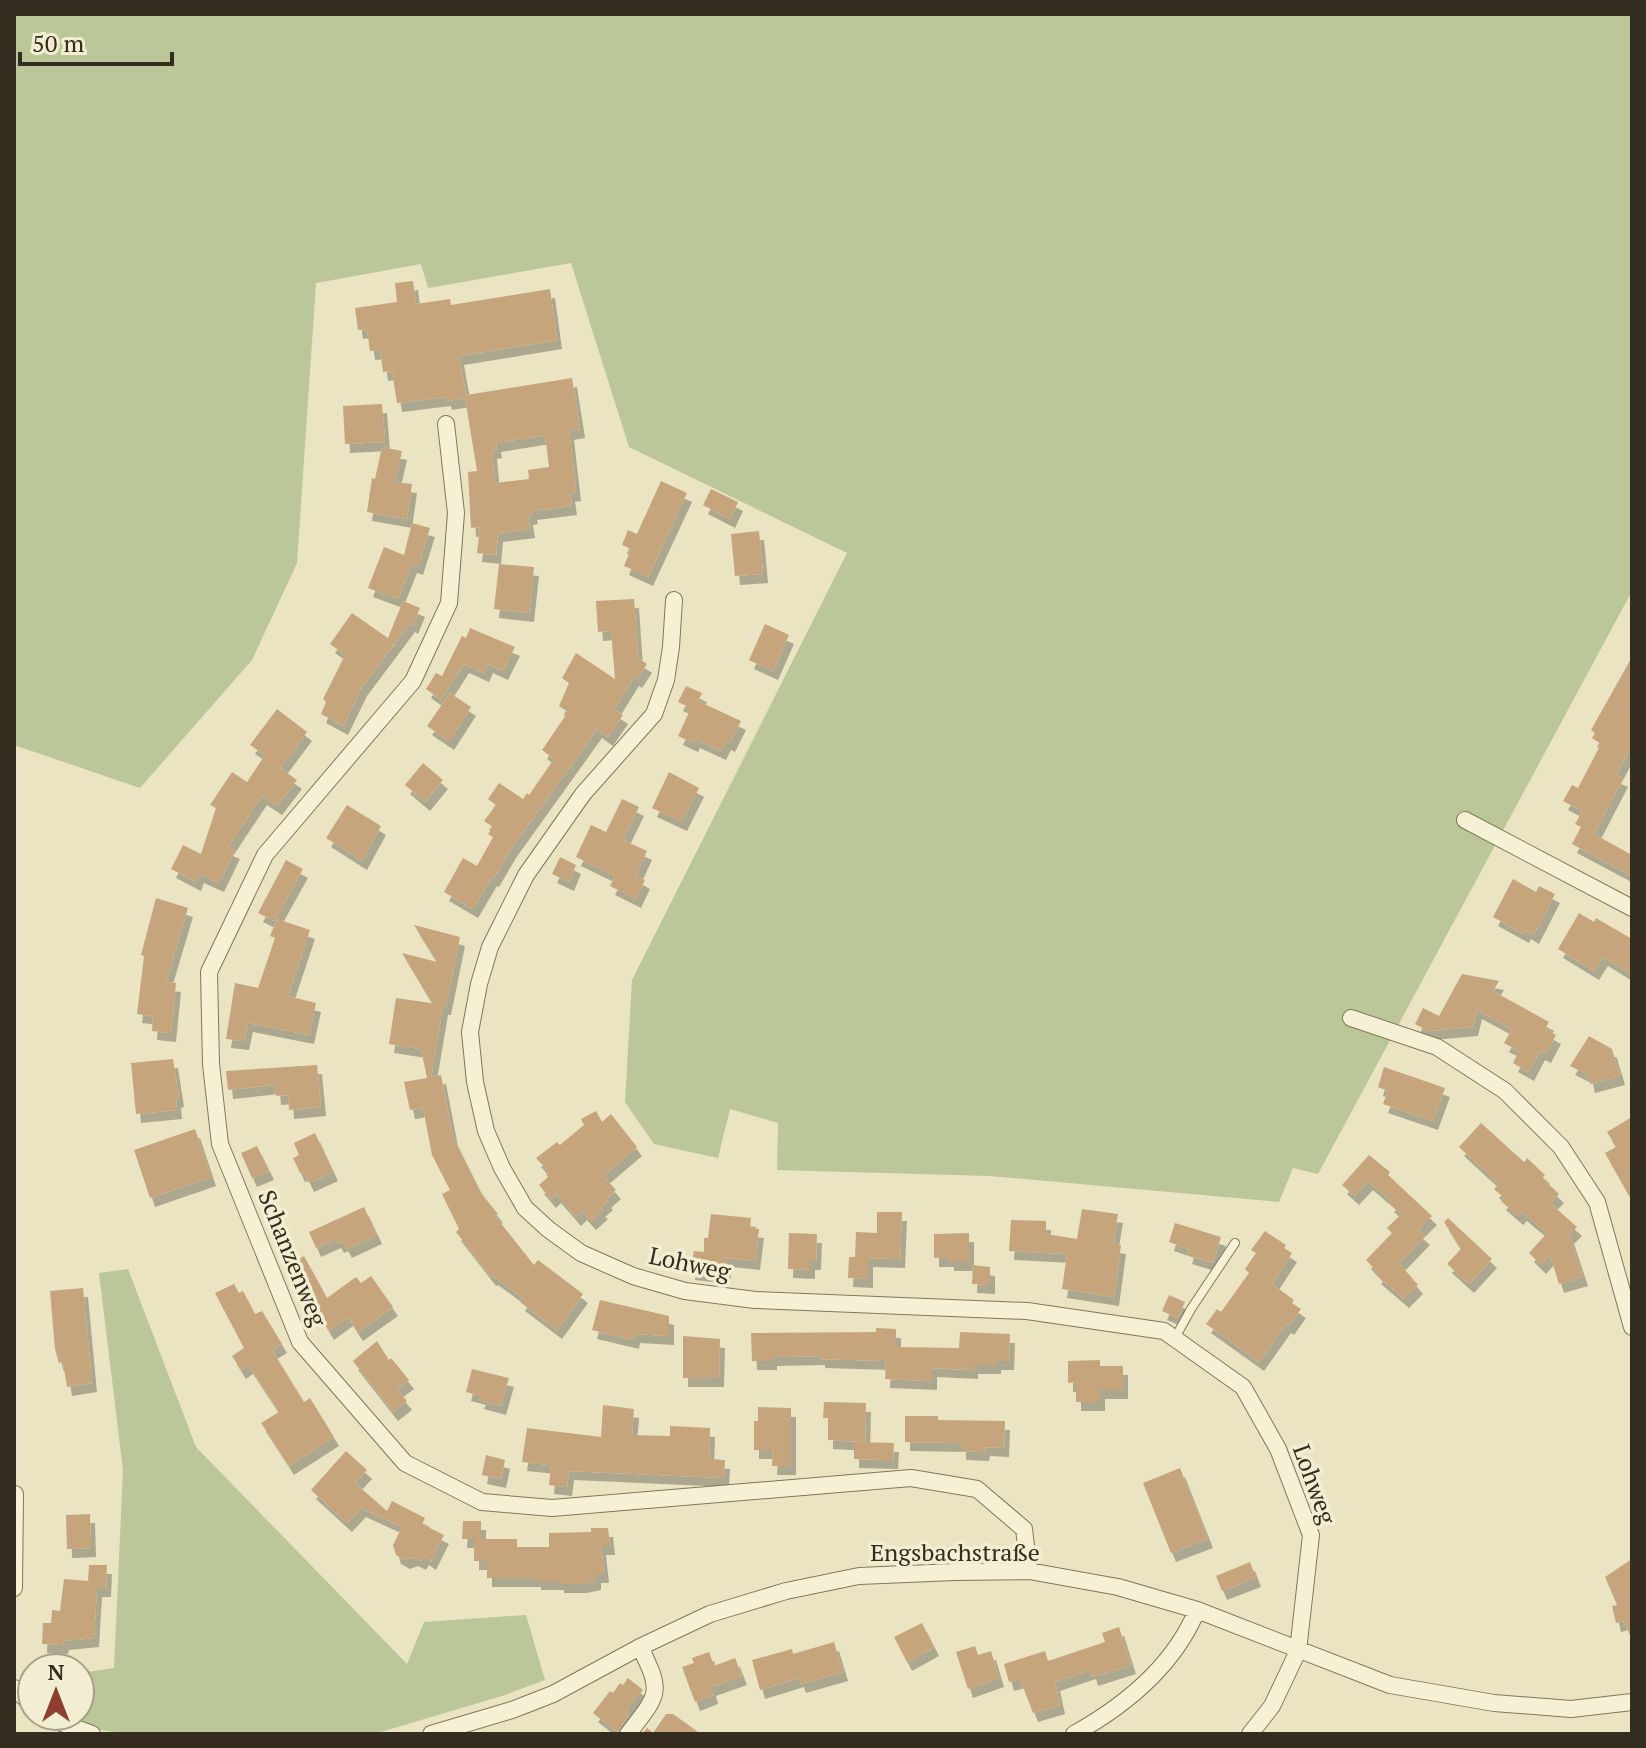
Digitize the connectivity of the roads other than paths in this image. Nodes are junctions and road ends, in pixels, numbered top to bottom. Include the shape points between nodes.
1 (446, 424) dead end
2 (674, 600) dead end
3 (1465, 820) dead end
4 (1632, 908) edge
5 (1351, 1018) dead end
6 (1235, 1243) dead end
7 (1632, 1327) edge
8 (1175, 1339) junction
9 (15, 1494) edge
10 (1029, 1571) junction
11 (14, 1588) edge
12 (1197, 1610) junction
13 (640, 1647) junction
14 (1298, 1651) junction
15 (1632, 1702) edge
16 (431, 1734) edge
17 (628, 1734) edge
18 (1074, 1734) edge
19 (1250, 1734) edge

1 - 10 street, Schanzenweg via 456,513 449,603 413,681 265,855 209,972 220,1144 300,1342 405,1463 482,1502 552,1508 911,1478 977,1489 1024,1529
2 - 8 street, Lohweg via 666,680 654,714 583,794 526,875 490,947 479,984 470,1032 475,1082 486,1131 525,1208 581,1253 685,1291 755,1300 1027,1311 1164,1331
3 - 4 street
5 - 7 street via 1437,1047 1505,1091 1561,1147 1597,1202
6 - 8 lane
8 - 14 street, Lohweg via 1243,1387 1284,1464 1311,1535
9 - 11 street
10 - 12 street, Engsbachstraße via 1118,1587
10 - 13 street, Engsbachstraße via 859,1576 710,1614
12 - 14 street, Engsbachstraße
12 - 18 street via 1186,1636 1152,1679
13 - 16 street, Engsbachstraße via 553,1694
13 - 17 street via 657,1691
14 - 15 street, Engsbachstraße via 1390,1685 1494,1703 1571,1709
14 - 19 street, Lohweg via 1272,1706

